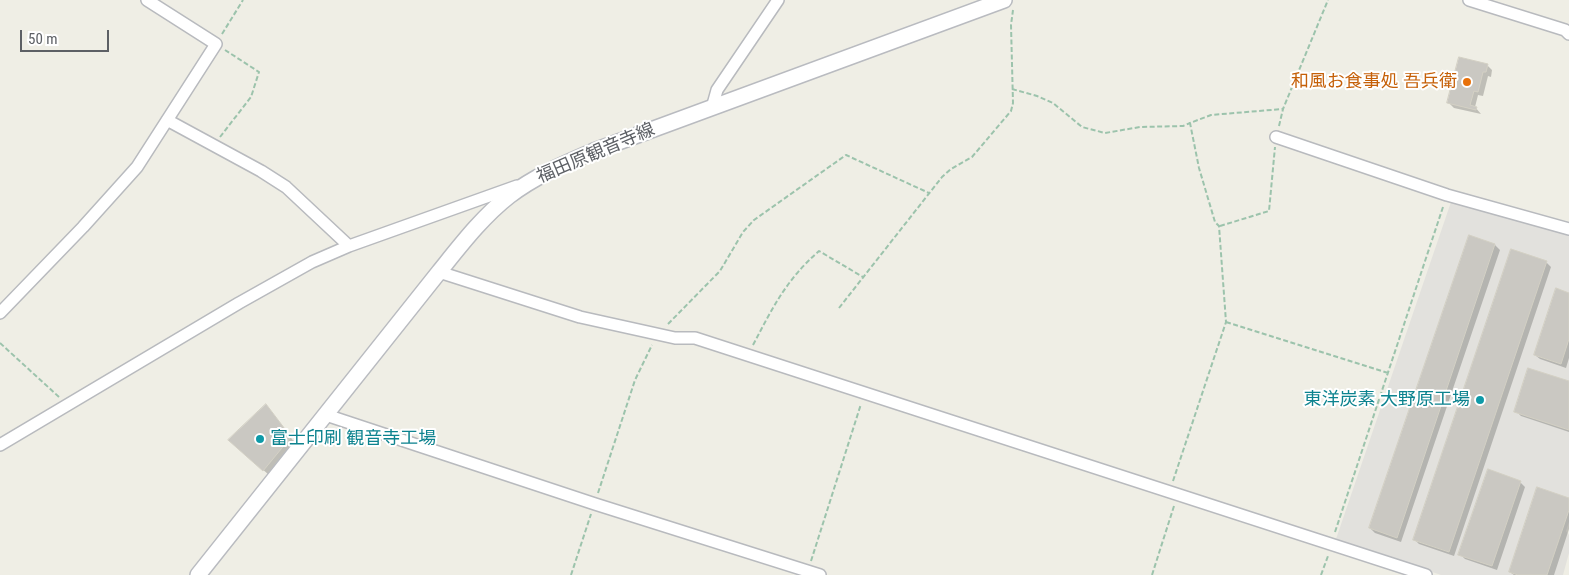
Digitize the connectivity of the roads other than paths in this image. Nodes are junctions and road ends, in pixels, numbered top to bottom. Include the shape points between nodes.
1 (147, 0) edge
2 (778, 0) edge
3 (1469, 0) edge
4 (1009, 4) edge
5 (1569, 34) edge
6 (712, 108) junction
7 (167, 120) junction
8 (1276, 138) road end
9 (530, 182) junction
10 (1569, 229) edge
11 (348, 246) junction
12 (439, 272) junction
13 (0, 313) edge
14 (326, 415) junction
15 (0, 445) edge
16 (198, 575) edge
17 (820, 575) edge
18 (1426, 575) edge

1 - 7 street via 216,44
2 - 6 street via 717,90
3 - 5 street
4 - 6 main road, 福田原観音寺線
6 - 9 main road, 福田原観音寺線 via 594,150
7 - 11 street via 286,187
7 - 13 street via 137,167
8 - 10 street via 1447,195
9 - 11 street
9 - 12 main road, 福田原観音寺線 via 493,210
11 - 15 street via 247,298
12 - 14 main road, 福田原観音寺線
12 - 18 street via 580,317 657,335 695,338
14 - 16 main road, 福田原観音寺線
14 - 17 street

